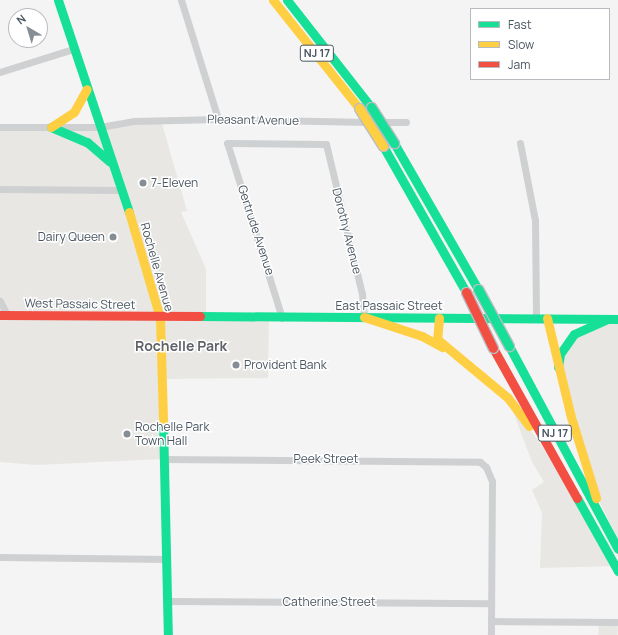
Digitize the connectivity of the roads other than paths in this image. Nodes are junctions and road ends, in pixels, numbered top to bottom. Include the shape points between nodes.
1 (58, 0) edge
2 (181, 0) edge
3 (273, 0) edge
4 (287, 0) edge
5 (73, 49) junction
6 (0, 72) edge
7 (87, 89) junction
8 (218, 119) junction
9 (406, 122) dead end
10 (0, 127) edge
11 (51, 127) junction
12 (100, 127) junction
13 (227, 143) joint
14 (520, 143) dead end
15 (326, 144) joint
16 (112, 165) junction
17 (0, 189) edge
18 (121, 190) junction
19 (0, 301) edge
20 (4, 315) edge
21 (364, 317) junction
22 (536, 317) junction
23 (160, 318) junction
24 (282, 318) junction
25 (439, 318) junction
26 (547, 318) junction
27 (613, 319) edge
28 (445, 348) junction
29 (558, 371) junction
30 (163, 459) junction
31 (580, 502) junction
32 (602, 519) junction
33 (618, 549) edge
34 (0, 557) edge
35 (167, 559) junction
36 (618, 571) edge
37 (167, 601) junction
38 (491, 603) junction
39 (491, 621) junction
40 (618, 622) edge
41 (168, 635) edge
42 (491, 635) edge

1 - 5 main road, Rochelle Avenue
2 - 8 street
3 - 31 main road, NJ 17, bridge via 359,108 383,146
4 - 32 main road, NJ 17, bridge via 371,108 394,143 478,289
5 - 6 street
5 - 7 main road, Rochelle Avenue
7 - 11 main road via 74,112
7 - 12 main road, Rochelle Avenue
8 - 9 street, Pleasant Avenue
8 - 12 street, Pleasant Avenue via 134,121
10 - 11 street, Pleasant Avenue
11 - 12 street, Pleasant Avenue
11 - 16 main road via 87,142
12 - 16 main road, Rochelle Avenue
13 - 15 street, Pleasant Avenue
13 - 24 street, Gertrude Avenue
14 - 22 street via 535,220
15 - 21 street, Dorothy Avenue via 362,294
16 - 18 main road, Rochelle Avenue
17 - 18 street
18 - 23 main road, Rochelle Avenue
19 - 20 street
20 - 23 main road, West Passaic Street
21 - 24 main road, East Passaic Street
21 - 25 main road, East Passaic Street
21 - 28 main road via 422,336
22 - 25 main road, East Passaic Street
22 - 26 main road, East Passaic Street
23 - 24 main road, East Passaic Street
23 - 30 main road, Rochelle Avenue
25 - 28 main road via 437,340
26 - 27 main road, East Passaic Street
26 - 29 main road
27 - 29 main road via 574,334 565,344
28 - 31 main road via 508,398
29 - 32 main road
30 - 35 main road, Rochelle Avenue
30 - 38 street, Peek Street via 471,460 486,467 492,481
31 - 36 main road, NJ 17
32 - 33 main road, NJ 17
34 - 35 street
35 - 37 main road, Rochelle Avenue
37 - 38 street, Catherine Street
37 - 41 main road, Rochelle Avenue
38 - 39 street
39 - 40 street
39 - 42 street

